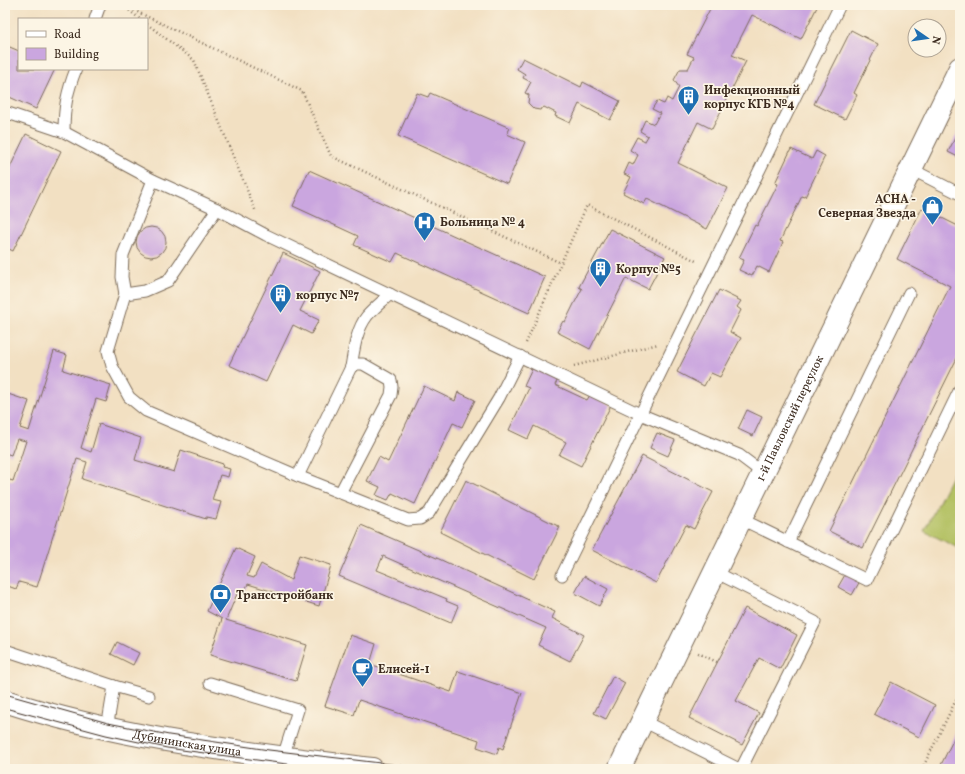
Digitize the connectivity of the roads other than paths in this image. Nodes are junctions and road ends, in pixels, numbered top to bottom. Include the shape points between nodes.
1 (100, 5) edge
2 (840, 5) edge
3 (95, 18) edge
4 (960, 68) edge
5 (76, 70) edge
6 (5, 112) edge
7 (64, 132) junction
8 (911, 169) junction
9 (153, 180) junction
10 (960, 194) edge
11 (217, 210) junction
12 (909, 293) dead end
13 (125, 294) junction
14 (390, 294) junction
15 (520, 356) junction
16 (351, 367) junction
17 (960, 389) edge
18 (640, 414) junction
19 (764, 473) junction
20 (298, 476) junction
21 (340, 493) junction
22 (741, 519) junction
23 (788, 542) junction
24 (715, 572) junction
25 (562, 575) dead end
26 (5, 650) edge
27 (210, 683) dead end
28 (114, 686) junction
29 (149, 696) dead end
30 (5, 701) edge
31 (643, 721) junction
32 (107, 729) junction
33 (283, 757) junction
34 (372, 769) edge
35 (619, 769) edge
36 (740, 769) edge

1 - 3 lane
2 - 18 lane
4 - 8 street, 1-й Павловский переулок
5 - 7 lane via 68,90
6 - 7 lane
7 - 9 lane
8 - 10 lane
8 - 19 street, 1-й Павловский переулок
9 - 11 lane
9 - 13 lane via 123,255 122,277
11 - 13 lane via 168,281 145,291
11 - 14 lane
12 - 23 lane
13 - 20 lane via 108,350 112,366 129,397 146,411
14 - 15 lane
14 - 16 lane via 367,317 361,327
15 - 18 lane
15 - 21 lane via 499,398 429,513 420,519 408,520
16 - 20 lane
16 - 21 lane via 363,364 390,380 392,387 391,395
17 - 23 lane via 867,580
18 - 19 lane via 739,455
18 - 25 lane
19 - 22 street, 1-й Павловский переулок
20 - 21 lane
22 - 23 lane
22 - 24 street, 1-й Павловский переулок
24 - 31 street, 1-й Павловский переулок
24 - 36 lane via 815,622
26 - 28 lane
27 - 33 lane via 298,710
28 - 29 lane
28 - 32 lane
30 - 32 street, Дубининская улица
31 - 35 street, 1-й Павловский переулок
31 - 36 lane
32 - 33 street, Дубининская улица via 167,741
33 - 34 street, Дубининская улица

